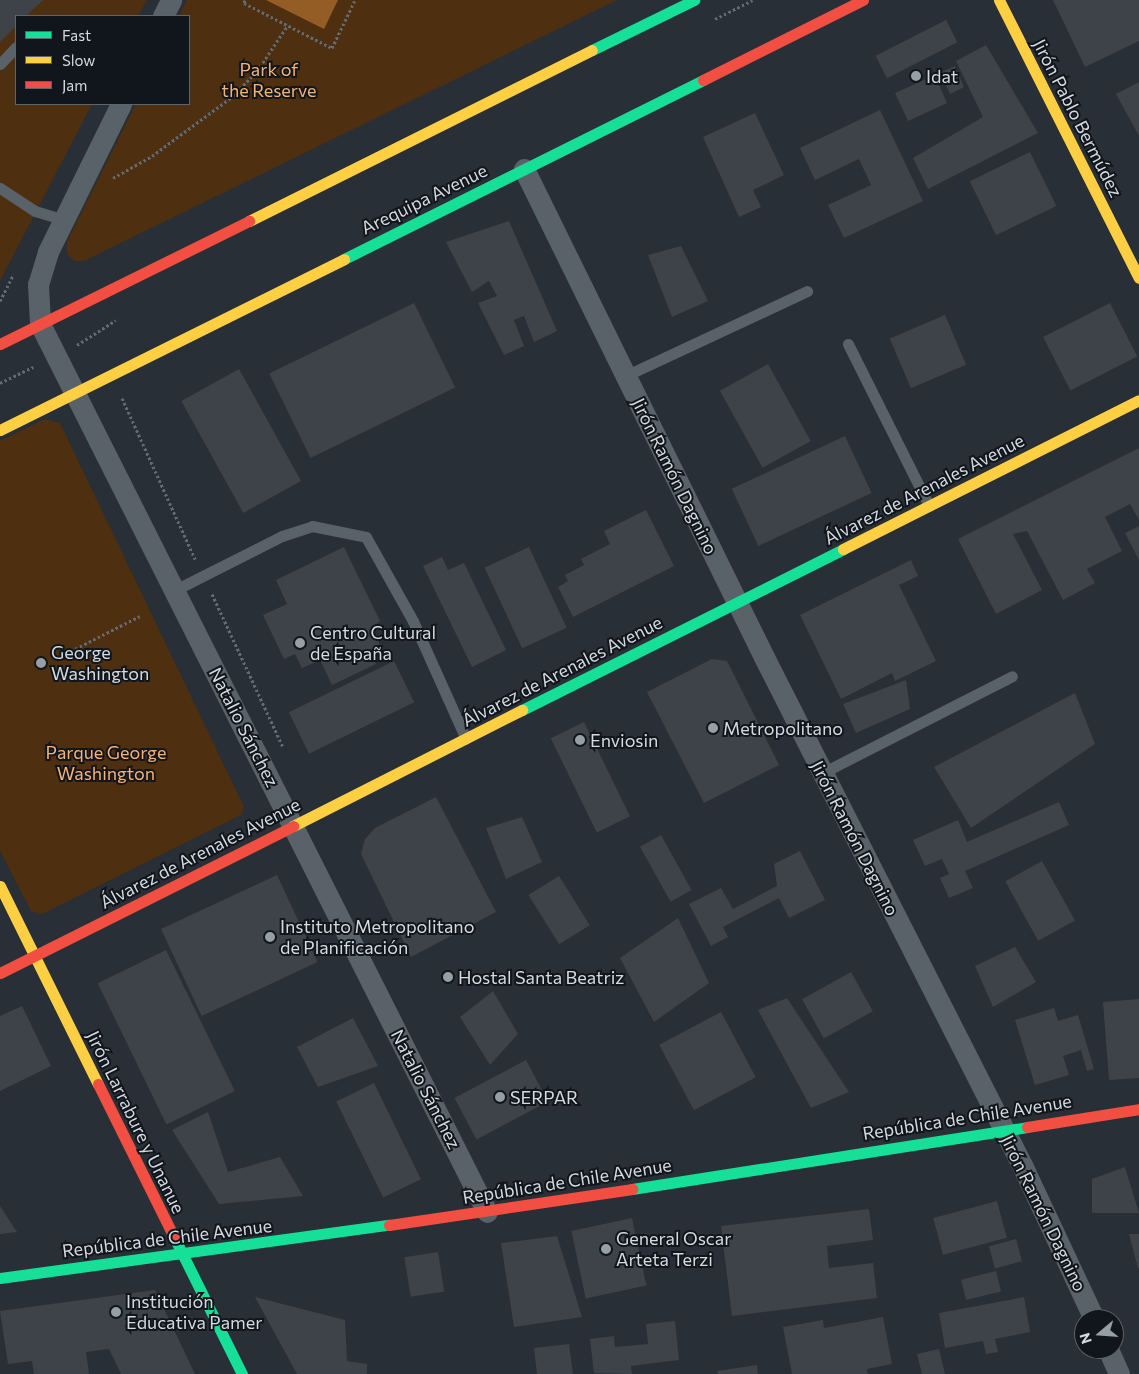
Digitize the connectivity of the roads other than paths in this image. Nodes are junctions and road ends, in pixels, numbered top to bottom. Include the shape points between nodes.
1 (171, 0) edge
2 (694, 0) edge
3 (863, 0) edge
4 (999, 0) edge
5 (164, 15) edge
6 (15, 47) edge
7 (0, 64) edge
8 (120, 105) edge
9 (524, 169) junction
10 (0, 188) edge
11 (64, 220) junction
12 (1139, 278) edge
13 (807, 291) dead end
14 (40, 324) junction
15 (0, 344) edge
16 (848, 344) dead end
17 (625, 376) junction
18 (75, 392) junction
19 (1139, 400) edge
20 (0, 430) edge
21 (929, 506) junction
22 (175, 590) junction
23 (737, 602) junction
24 (1012, 676) dead end
25 (466, 739) junction
26 (822, 773) junction
27 (295, 826) junction
28 (0, 886) edge
29 (34, 956) junction
30 (0, 973) edge
31 (1139, 1109) edge
32 (1003, 1128) junction
33 (487, 1212) junction
34 (182, 1255) junction
35 (0, 1278) edge
36 (1089, 1309) edge
37 (1112, 1359) edge
38 (242, 1374) edge
39 (1119, 1374) edge

1 - 5 street
2 - 14 main road
3 - 9 main road, Arequipa Avenue
4 - 12 main road, Jirón Pablo Bermúdez
6 - 7 lane
8 - 11 street
9 - 17 street, Jirón Ramón Dagnino
9 - 18 main road, Arequipa Avenue
10 - 11 lane via 35,211
11 - 14 street via 38,284
13 - 17 lane
14 - 15 main road
14 - 18 street, Natalio Sánchez
16 - 21 lane
17 - 23 street, Jirón Ramón Dagnino
18 - 20 main road, Arequipa Avenue
18 - 22 street, Natalio Sánchez
19 - 21 main road, Álvarez de Arenales Avenue
21 - 23 main road, Álvarez de Arenales Avenue
22 - 25 lane via 282,536 312,526 366,537 417,630
22 - 27 street, Natalio Sánchez
23 - 25 main road, Álvarez de Arenales Avenue
23 - 26 street, Jirón Ramón Dagnino
24 - 26 lane
25 - 27 main road, Álvarez de Arenales Avenue
26 - 32 street, Jirón Ramón Dagnino
27 - 29 main road, Álvarez de Arenales Avenue
27 - 33 street, Natalio Sánchez
28 - 29 main road, Jirón Larrabure y Unanue
29 - 30 main road, Álvarez de Arenales Avenue
29 - 34 main road, Jirón Larrabure y Unanue
31 - 32 main road, República de Chile Avenue
32 - 33 main road, República de Chile Avenue
32 - 36 street, Jirón Ramón Dagnino
33 - 34 main road, República de Chile Avenue
34 - 35 main road, República de Chile Avenue
34 - 38 main road, Jirón Larrabure y Unanue
37 - 39 street

